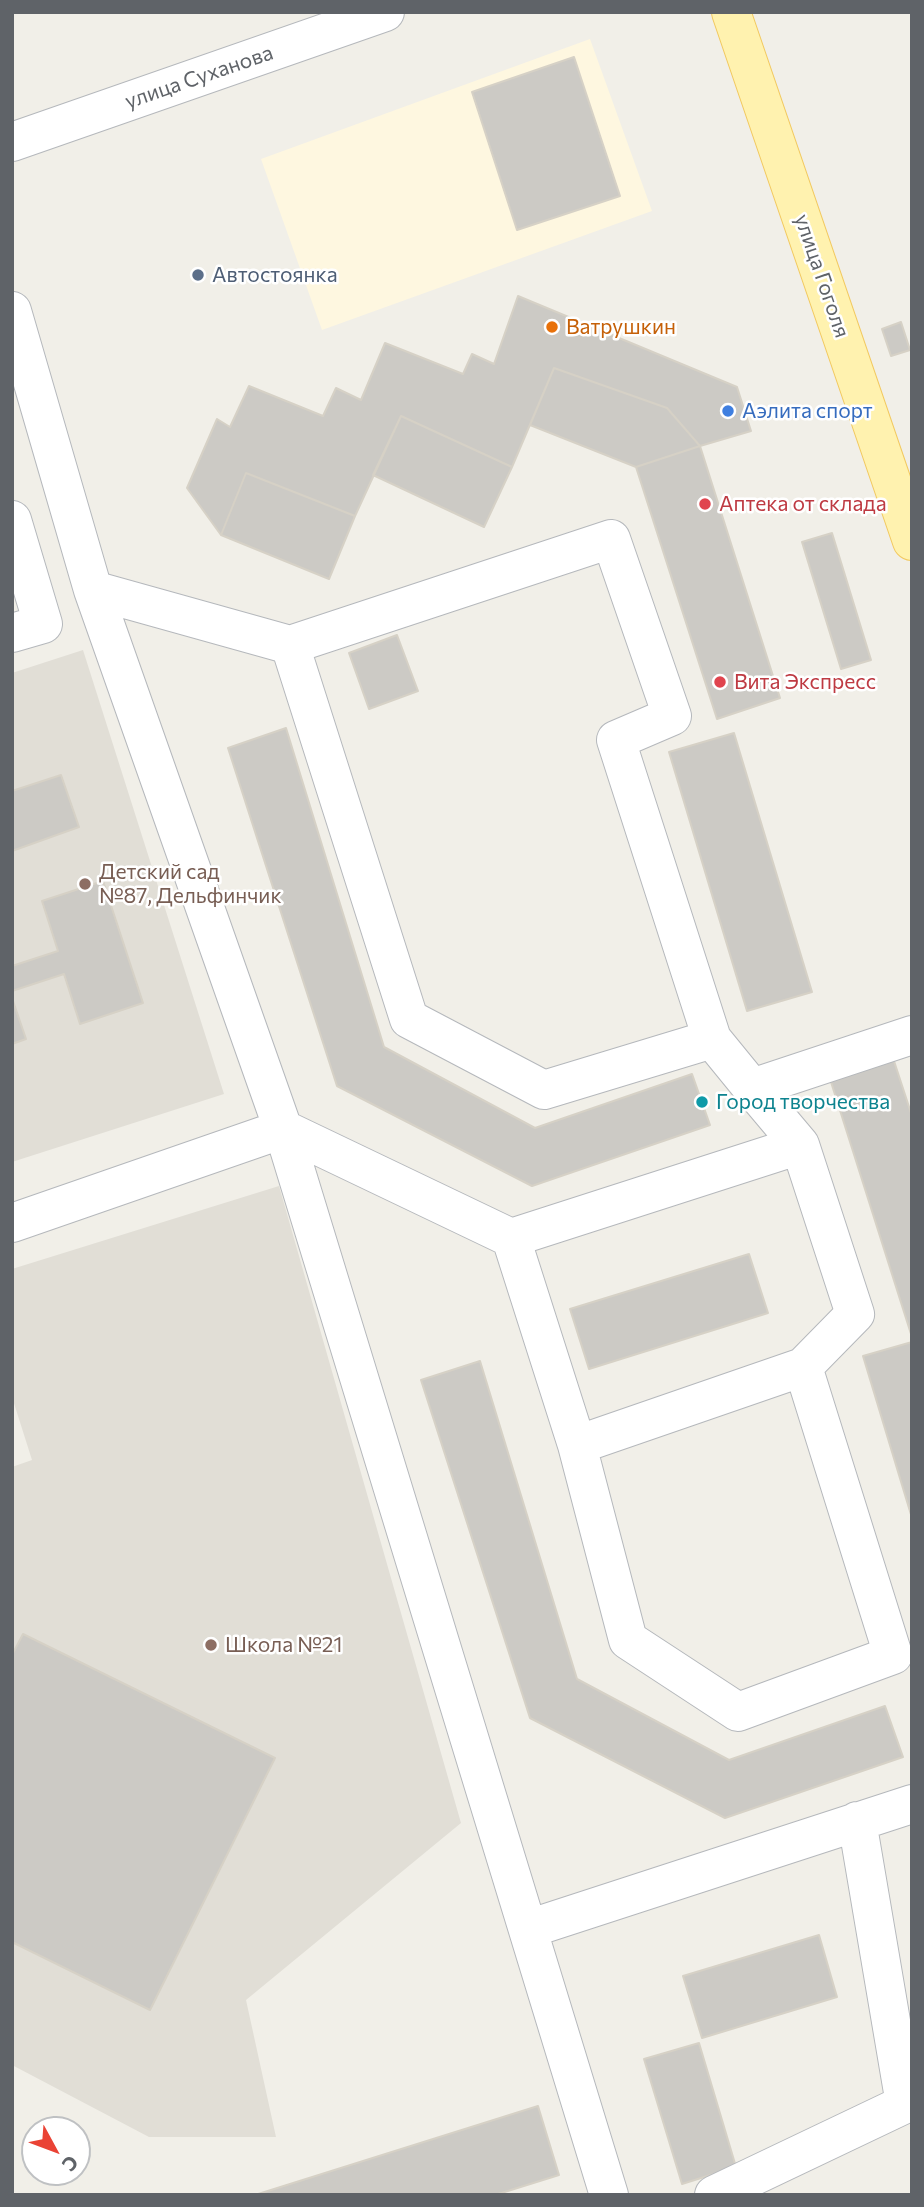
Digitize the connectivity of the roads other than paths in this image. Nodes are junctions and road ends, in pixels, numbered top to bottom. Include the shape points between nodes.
1 (385, 12) edge
2 (731, 12) edge
3 (12, 142) edge
4 (12, 311) edge
5 (12, 520) edge
6 (912, 541) edge
7 (93, 590) junction
8 (12, 633) edge
9 (290, 645) junction
10 (912, 1035) edge
11 (712, 1039) junction
12 (752, 1088) junction
13 (282, 1129) junction
14 (800, 1145) junction
15 (12, 1223) edge
16 (511, 1238) junction
17 (803, 1367) junction
18 (577, 1445) junction
19 (902, 1658) edge
20 (912, 1804) edge
21 (857, 1821) junction
22 (527, 1929) junction
23 (600, 2192) edge
24 (714, 2195) edge

1 - 3 street, улица Суханова
2 - 6 main road, улица Гоголя
4 - 7 street
5 - 8 street via 43,624
7 - 9 street
7 - 13 street
9 - 11 street via 409,1019 544,1090
9 - 11 street via 611,539 673,716 616,740
10 - 12 street
11 - 12 street
12 - 14 street
13 - 15 street
13 - 16 street
13 - 22 street
14 - 16 street
14 - 17 street via 855,1314
16 - 18 street
17 - 18 street
17 - 19 street
18 - 19 street via 628,1640 738,1712
20 - 21 street
21 - 22 street
21 - 24 street via 905,2104
22 - 23 street

